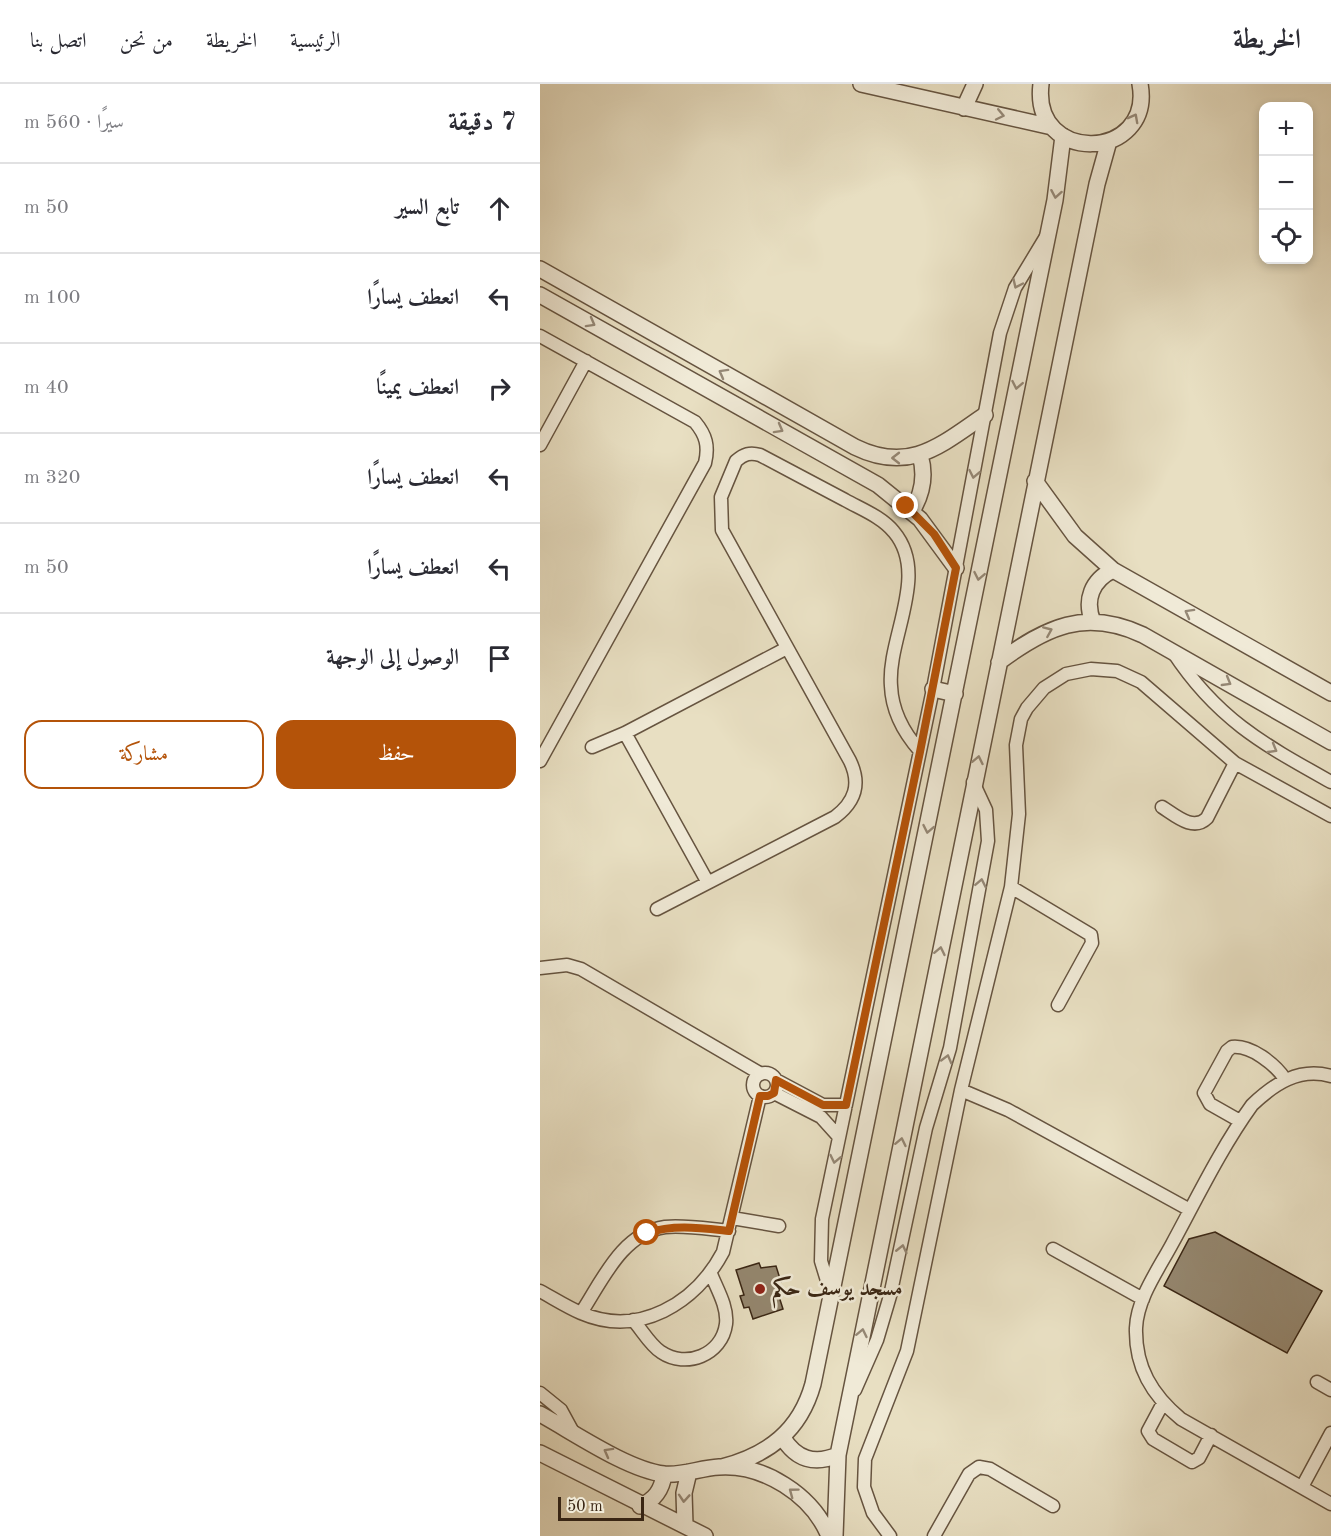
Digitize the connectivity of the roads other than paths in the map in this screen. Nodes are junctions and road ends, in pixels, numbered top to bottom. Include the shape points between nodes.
1 (861, 84) edge
2 (975, 84) edge
3 (1041, 84) edge
4 (1140, 84) edge
5 (964, 108) junction
6 (1057, 131) junction
7 (1109, 141) junction
8 (1047, 234) junction
9 (540, 269) edge
10 (540, 295) edge
11 (540, 336) edge
12 (586, 361) junction
13 (985, 415) junction
14 (540, 445) edge
15 (920, 455) junction
16 (1035, 482) junction
17 (912, 511) junction
18 (956, 568) junction
19 (1113, 570) junction
20 (1093, 622) junction
21 (787, 648) junction
22 (1172, 651) junction
23 (999, 662) junction
24 (933, 689) junction
25 (1331, 693) edge
26 (955, 694) junction
27 (625, 733) junction
28 (1331, 742) edge
29 (592, 747) dead end
30 (920, 752) junction
31 (540, 761) edge
32 (1235, 763) junction
33 (973, 782) junction
34 (1331, 782) edge
35 (1162, 807) dead end
36 (1331, 816) edge
37 (707, 881) junction
38 (1011, 887) junction
39 (657, 909) dead end
40 (540, 968) edge
41 (1058, 1005) dead end
42 (761, 1074) junction
43 (1331, 1076) edge
44 (1285, 1079) junction
45 (775, 1086) junction
46 (961, 1090) junction
47 (760, 1096) junction
48 (846, 1105) junction
49 (1240, 1122) junction
50 (839, 1137) junction
51 (1190, 1210) junction
52 (731, 1224) junction
53 (779, 1226) dead end
54 (1053, 1249) dead end
55 (711, 1275) junction
56 (540, 1291) edge
57 (833, 1299) junction
58 (1143, 1299) junction
59 (581, 1313) junction
60 (633, 1320) junction
61 (1317, 1382) dead end
62 (1331, 1390) edge
63 (540, 1393) edge
64 (848, 1402) junction
65 (1163, 1403) junction
66 (540, 1414) edge
67 (573, 1432) junction
68 (1331, 1433) edge
69 (1211, 1435) junction
70 (783, 1438) junction
71 (540, 1453) edge
72 (838, 1455) junction
73 (722, 1467) junction
74 (689, 1472) junction
75 (664, 1474) junction
76 (1302, 1487) junction
77 (1331, 1504) edge
78 (640, 1506) junction
79 (1053, 1506) dead end
80 (685, 1525) junction
81 (705, 1536) edge
82 (830, 1536) edge
83 (835, 1536) edge
84 (890, 1536) edge
85 (934, 1536) edge

1 - 5 street
2 - 5 street
3 - 6 street via 1041,103
7 -> 4 street via 1134,121 1140,106
5 -> 6 street
6 - 7 street via 1085,144
6 -> 8 street via 1059,179
7 - 16 street
8 -> 13 street via 1009,303
8 -> 26 street
15 -> 9 street via 887,458 855,447
10 -> 17 street via 863,476
11 - 12 street
12 - 14 street
12 - 31 street via 695,422 704,432 708,452
13 - 15 street
13 -> 18 street
15 - 17 street via 923,480
16 - 19 street via 1075,536
16 - 23 street
17 - 18 street via 934,534
18 - 24 street
19 - 20 street via 1096,582 1090,594
25 -> 19 street
20 - 22 street via 1131,630
23 -> 20 street via 1042,632 1067,624
21 - 27 street
21 - 30 street via 720,522 720,497 736,460 747,453 760,455 875,516 901,541 909,575 890,684 899,720
21 - 37 street via 856,773 853,799 835,817
22 -> 28 street
22 -> 34 street via 1204,694 1243,730
33 -> 23 street
24 - 26 street
24 - 30 street
26 -> 57 street
27 - 29 street
27 - 37 street
30 - 48 street
32 - 35 street via 1207,818 1200,824 1191,824
32 - 36 street
32 - 38 street via 1129,675 1091,669 1054,680 1027,708 1017,732 1019,823
64 -> 33 street
64 -> 33 street via 869,1361 884,1318 926,1128 950,1048 988,842 986,810
37 - 39 street
38 - 41 street via 1091,935 1092,944
38 - 46 street
40 - 42 street via 567,965 581,969
42 - 45 street via 770,1074
42 - 47 street via 753,1087
43 - 44 street via 1302,1074
44 - 49 street via 1266,1091
44 - 49 street via 1267,1060 1238,1047 1227,1051 1204,1093 1210,1104
45 - 47 street via 768,1096
45 - 48 street via 823,1105
45 - 50 street via 821,1117
46 - 51 street via 1008,1110
46 - 84 street via 907,1351 865,1459 864,1487 873,1514
47 - 52 street
48 - 50 street
49 - 51 street
50 -> 57 street via 820,1233 821,1261
51 - 58 street
52 - 53 street
52 - 55 street
52 - 59 street via 663,1227 647,1233 620,1253
54 - 58 street
55 - 60 street via 677,1304
55 - 60 street via 725,1309 726,1323 717,1343 700,1357 671,1358 658,1350
56 - 59 street
57 - 70 street via 811,1393
58 - 65 street via 1136,1326 1137,1353 1145,1379
59 - 60 street via 615,1321
61 - 62 street
63 - 67 street via 561,1410
64 - 72 street
65 - 69 street via 1181,1419
65 - 69 street via 1148,1431 1153,1438 1192,1461 1199,1458
66 - 67 street
75 -> 67 street via 636,1466
68 - 76 street
69 - 76 street
70 - 72 street via 800,1457 819,1460
70 - 73 street via 756,1456
71 - 78 street
72 - 83 street
73 - 74 street
82 -> 73 street via 818,1516 791,1490 758,1473
74 - 75 street
74 -> 80 street via 684,1493
75 - 78 street via 660,1491
76 - 77 street
78 - 80 street
79 - 85 street via 990,1469 978,1467 969,1474
80 - 81 street

